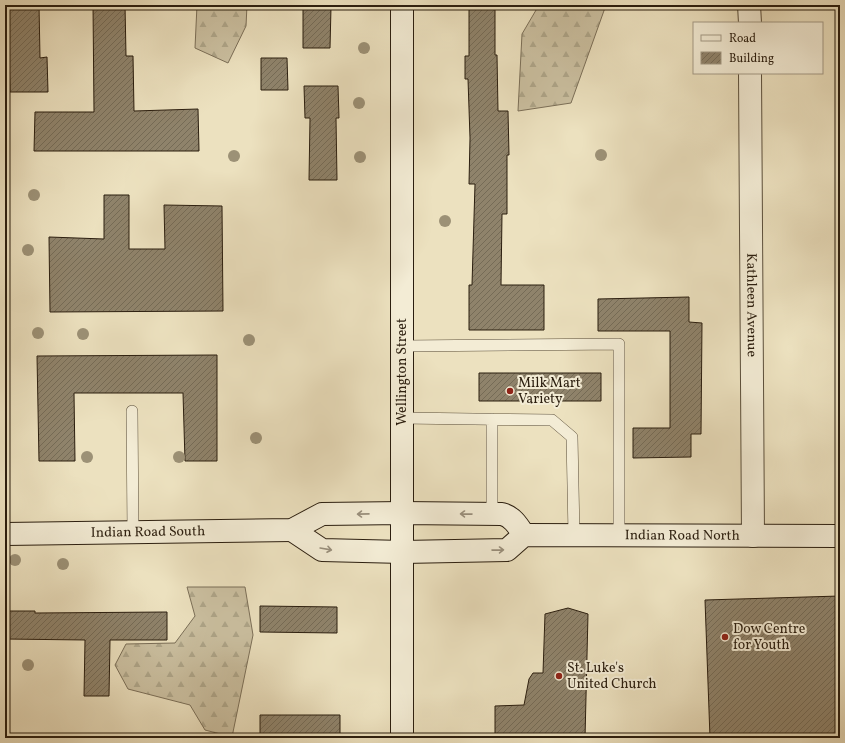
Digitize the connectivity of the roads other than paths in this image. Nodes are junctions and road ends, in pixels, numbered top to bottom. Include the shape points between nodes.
1 (402, 5) edge
2 (749, 5) edge
3 (750, 22) edge
4 (750, 74) edge
5 (403, 346) junction
6 (132, 411) dead end
7 (402, 418) junction
8 (492, 419) junction
9 (402, 513) junction
10 (492, 514) junction
11 (292, 530) junction
12 (133, 532) junction
13 (5, 534) edge
14 (574, 534) junction
15 (524, 535) junction
16 (619, 535) junction
17 (752, 536) junction
18 (840, 536) edge
19 (403, 552) junction
20 (402, 738) edge

1 - 5 main road, Wellington Street
2 - 3 main road
4 - 17 main road, Kathleen Avenue
5 - 7 main road, Wellington Street
5 - 16 lane via 619,344
6 - 12 lane
7 - 8 lane
7 - 9 main road, Wellington Street
8 - 10 lane
8 - 14 lane via 552,420 572,436
10 -> 9 main road
9 -> 11 main road, Indian Road South via 322,514
9 - 19 main road, Wellington Street
10 - 15 main road via 508,516
11 - 12 main road, Indian Road South
11 -> 19 main road via 322,550
12 - 13 main road, Indian Road South
14 - 15 main road, Indian Road North
14 - 16 main road, Indian Road North
19 -> 15 main road via 507,550
16 - 17 main road, Indian Road North
17 - 18 main road, Indian Road North
19 - 20 main road, Wellington Street

